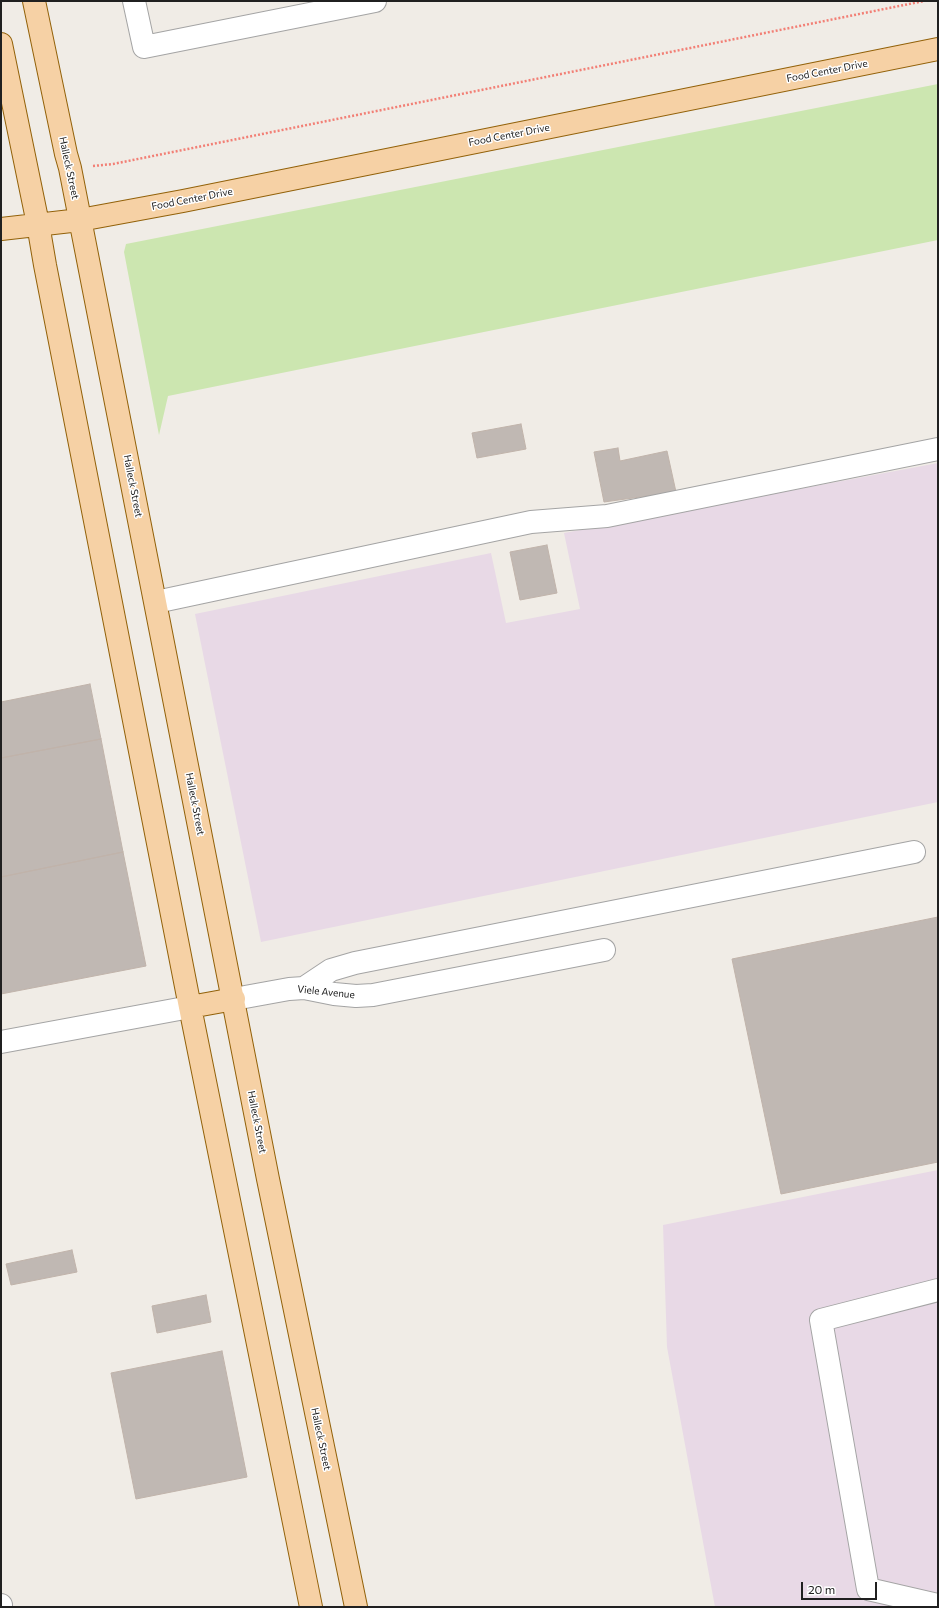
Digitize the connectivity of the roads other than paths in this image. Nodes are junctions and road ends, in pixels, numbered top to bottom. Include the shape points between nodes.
1 (34, 1) edge
2 (134, 1) edge
3 (375, 1) edge
4 (1, 44) edge
5 (938, 49) edge
6 (80, 220) junction
7 (38, 224) junction
8 (1, 229) edge
9 (938, 448) edge
10 (156, 602) junction
11 (914, 852) dead end
12 (604, 950) dead end
13 (304, 988) junction
14 (234, 999) junction
15 (190, 1007) junction
16 (1, 1042) edge
17 (938, 1290) edge
18 (938, 1605) edge
19 (311, 1607) edge
20 (356, 1607) edge

1 - 6 main road, Halleck Street
2 - 3 street via 144,47
4 - 7 main road
5 - 6 main road, Food Center Drive
6 - 7 main road, Food Center Drive
6 - 10 main road, Halleck Street
7 - 8 main road, Food Center Drive
7 - 15 main road
9 - 10 street via 607,516 531,522
10 - 14 main road, Halleck Street
11 - 13 street via 355,963 331,970
12 - 13 street, Viele Avenue via 373,995 334,994
13 - 14 street, Viele Avenue
14 - 15 main road, Viele Avenue
14 - 20 main road, Halleck Street via 268,1179
15 - 16 street, Viele Avenue
15 - 19 main road
17 - 18 street via 821,1320 868,1589

